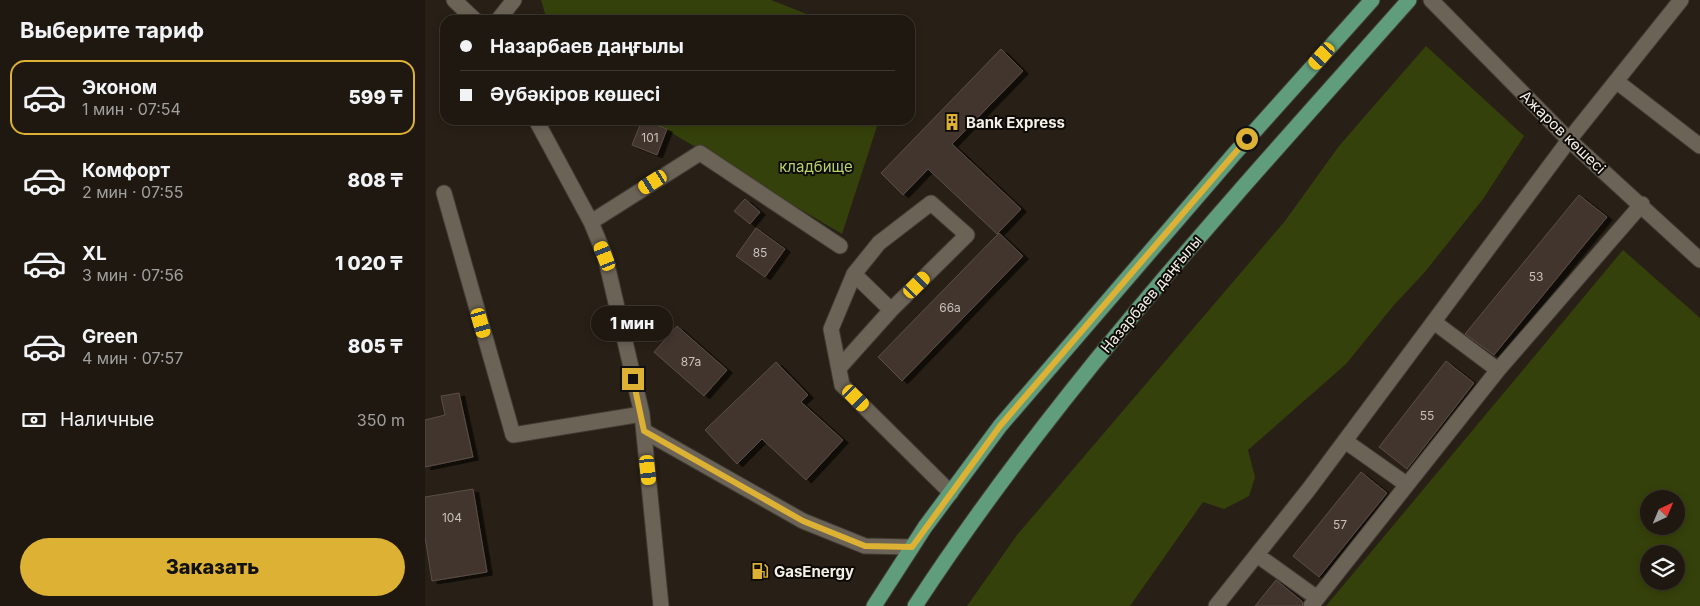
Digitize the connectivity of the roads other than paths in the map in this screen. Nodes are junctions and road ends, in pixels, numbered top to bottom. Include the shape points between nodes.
1 (454, 0) edge
2 (514, 0) edge
3 (1372, 0) edge
4 (1409, 0) edge
5 (1431, 0) edge
6 (1681, 0) edge
7 (470, 15) edge
8 (502, 15) edge
9 (1616, 81) junction
10 (539, 125) edge
11 (1569, 140) junction
12 (1700, 146) edge
13 (444, 193) dead end
14 (1641, 204) junction
15 (591, 222) junction
16 (840, 246) dead end
17 (1700, 260) edge
18 (854, 274) junction
19 (891, 310) junction
20 (1434, 322) junction
21 (839, 368) junction
22 (1498, 370) junction
23 (642, 414) junction
24 (644, 431) junction
25 (1345, 441) junction
26 (1406, 484) junction
27 (951, 493) junction
28 (912, 547) junction
29 (1257, 555) junction
30 (1314, 602) edge
31 (661, 606) edge
32 (874, 606) edge
33 (915, 606) edge
34 (1216, 606) edge

1 - 7 street
2 - 8 street
3 - 27 main road, Назарбаев даңғылы via 1063,351 1000,426
4 - 33 main road, Назарбаев даңғылы via 1180,259 1079,380 953,548
5 - 11 street, Ажаров көшесі
6 - 9 street
9 - 11 street
9 - 12 street
10 - 15 street
11 - 14 street, Ажаров көшесі
11 - 20 street
13 - 23 street via 513,435
14 - 17 street, Ажаров көшесі
14 - 22 street
15 - 16 street via 700,153
15 - 23 street via 605,256
18 - 19 street
18 - 19 street via 879,243 931,203 967,235
18 - 21 street via 831,329
19 - 21 street
20 - 22 street
20 - 25 street
21 - 27 street via 842,384
22 - 26 street
23 - 24 street
24 - 28 street via 803,521 865,546
24 - 31 street
25 - 26 street
25 - 29 street
26 - 30 street
27 - 28 main road, Назарбаев даңғылы
28 - 32 main road, Назарбаев даңғылы
29 - 30 street
29 - 34 street

